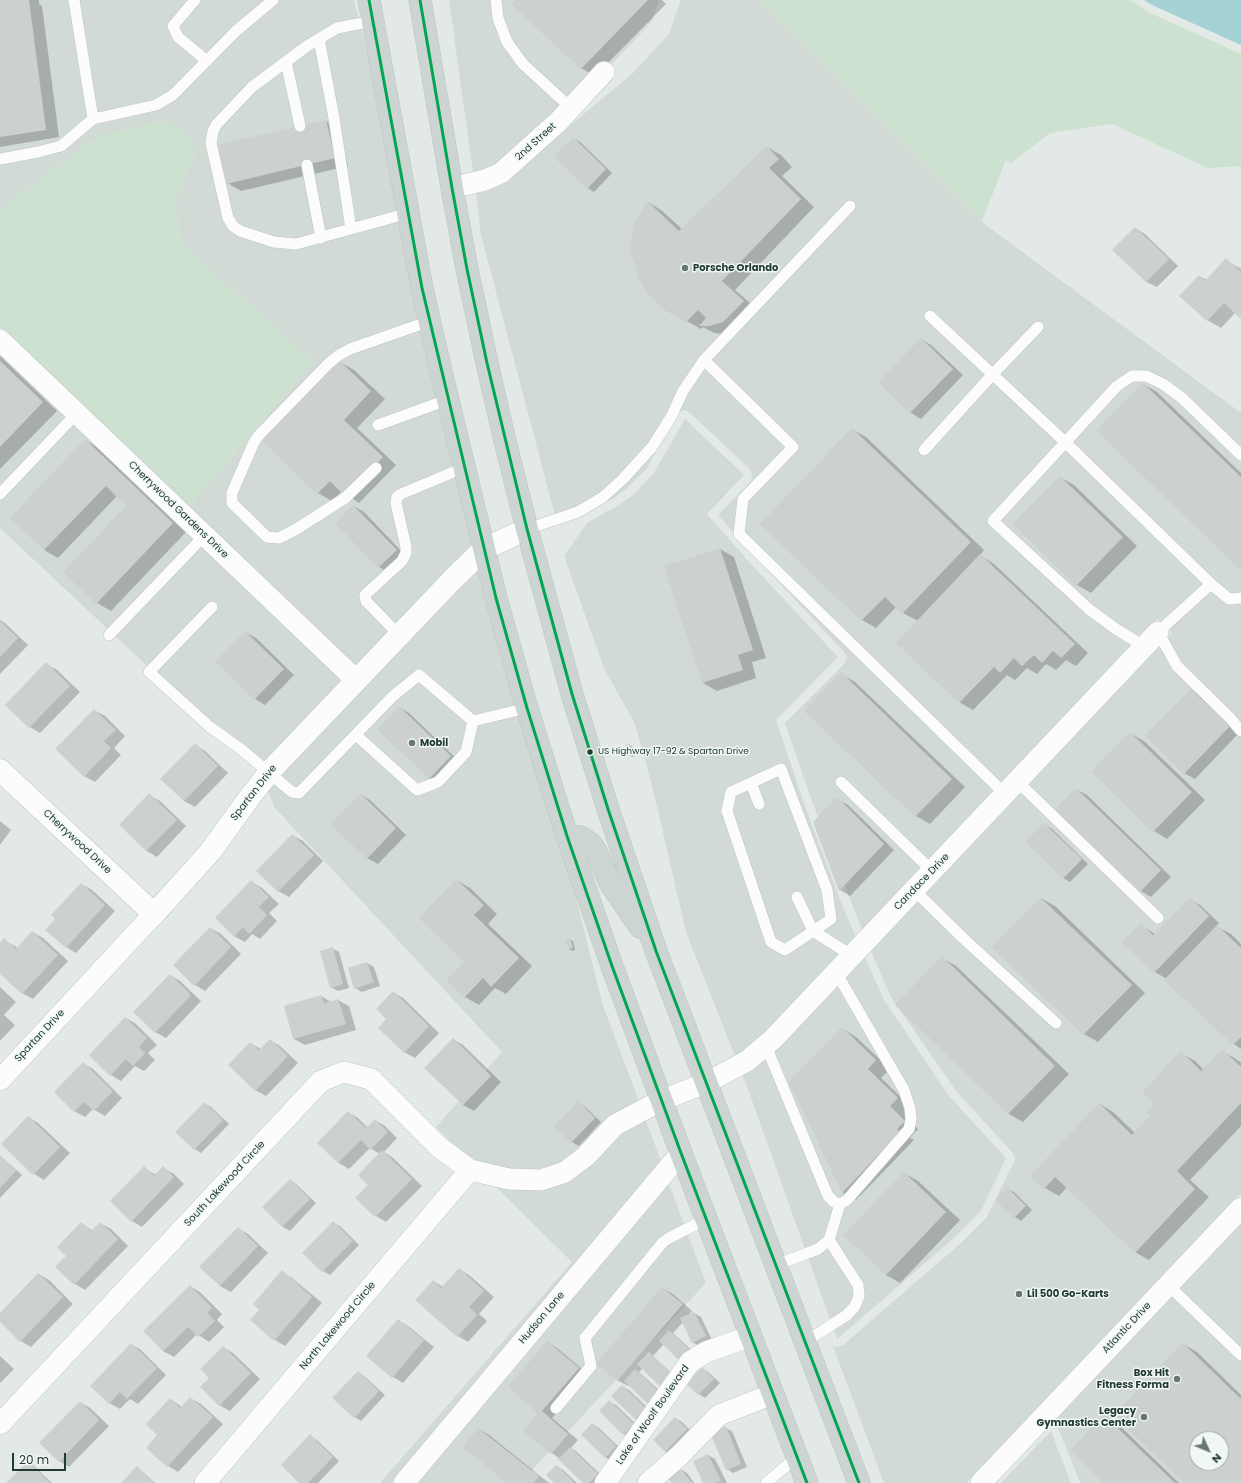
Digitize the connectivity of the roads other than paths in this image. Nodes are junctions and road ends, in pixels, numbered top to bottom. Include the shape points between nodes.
1 (74, 0) edge
2 (196, 0) edge
3 (273, 0) edge
4 (369, 0) edge
5 (420, 0) edge
6 (496, 0) edge
7 (373, 21) junction
8 (319, 39) junction
9 (207, 60) junction
10 (286, 62) junction
11 (604, 72) dead end
12 (571, 108) junction
13 (93, 119) junction
14 (300, 126) dead end
15 (0, 159) edge
16 (307, 165) dead end
17 (452, 188) junction
18 (850, 206) dead end
19 (408, 213) junction
20 (351, 229) junction
21 (321, 238) junction
22 (930, 316) dead end
23 (430, 321) junction
24 (1038, 327) dead end
25 (0, 340) edge
26 (704, 360) junction
27 (992, 375) junction
28 (447, 400) junction
29 (77, 413) junction
30 (378, 425) dead end
31 (1065, 442) junction
32 (924, 450) dead end
33 (1241, 454) edge
34 (376, 468) dead end
35 (463, 468) junction
36 (0, 494) edge
37 (527, 529) junction
38 (205, 535) junction
39 (484, 549) junction
40 (1211, 584) junction
41 (1241, 598) edge
42 (212, 607) dead end
43 (109, 635) dead end
44 (399, 635) junction
45 (1151, 639) junction
46 (356, 680) junction
47 (527, 708) junction
48 (473, 721) junction
49 (1241, 731) edge
50 (356, 735) junction
51 (0, 770) edge
52 (269, 773) junction
53 (841, 782) dead end
54 (751, 783) junction
55 (1011, 787) junction
56 (759, 804) dead end
57 (567, 836) junction
58 (932, 871) junction
59 (914, 890) junction
60 (797, 897) dead end
61 (154, 914) junction
62 (1158, 918) dead end
63 (813, 931) junction
64 (656, 951) junction
65 (851, 955) junction
66 (836, 972) junction
67 (1056, 1022) dead end
68 (766, 1046) junction
69 (0, 1080) edge
70 (706, 1084) junction
71 (662, 1100) junction
72 (681, 1153) junction
73 (470, 1170) junction
74 (840, 1204) junction
75 (1241, 1208) edge
76 (706, 1219) junction
77 (830, 1240) junction
78 (776, 1265) junction
79 (1168, 1285) junction
80 (751, 1336) junction
81 (805, 1342) junction
82 (1241, 1355) edge
83 (773, 1394) junction
84 (556, 1408) dead end
85 (0, 1424) edge
86 (797, 1457) junction
87 (205, 1483) edge
88 (404, 1483) edge
89 (605, 1483) edge
90 (648, 1483) edge
91 (766, 1483) edge
92 (807, 1483) edge
93 (859, 1483) edge
94 (981, 1483) edge

1 - 13 lane
2 - 9 lane via 173,26 178,36
3 - 9 lane
4 - 7 main road
5 - 17 main road
6 - 12 lane via 498,18 506,42 523,64
7 - 8 lane via 337,28
7 - 19 main road
8 - 10 lane
8 - 20 lane
9 - 13 lane via 173,95 156,105
10 - 14 lane
10 - 21 lane via 252,88 221,119 213,131 211,143 228,218 233,226 240,231 274,242 296,244
11 - 12 street, 2nd Street
12 - 17 street, 2nd Street via 501,174
13 - 15 lane via 61,146
16 - 21 lane
17 - 37 main road via 489,370
18 - 26 lane
19 - 20 lane
19 - 23 main road
20 - 21 lane
22 - 27 lane
23 - 28 main road
23 - 34 lane via 350,349 329,363 254,442 232,493 232,503 267,537 279,538 345,498
24 - 27 lane
25 - 29 street, Cherrywood Gardens Drive
26 - 37 lane via 683,391 652,447 623,479 603,497 578,512
26 - 55 lane via 793,447 743,499 740,534
27 - 31 lane
27 - 32 lane
28 - 30 lane
28 - 35 main road
29 - 36 lane
29 - 38 street, Cherrywood Gardens Drive
31 - 33 lane via 1117,386 1132,376 1146,376 1163,384 1182,398
31 - 40 lane
31 - 45 lane via 993,521 1090,610 1116,629
35 - 39 main road
35 - 44 lane via 397,498 406,553 402,561 366,595 366,601
37 - 39 street, Spartan Drive
37 - 64 main road via 572,694
38 - 43 lane
38 - 46 street, Cherrywood Gardens Drive
39 - 44 street, Spartan Drive
39 - 47 main road
40 - 41 lane via 1229,599
40 - 45 lane
42 - 52 lane via 149,672 210,727
44 - 46 street, Spartan Drive
45 - 49 lane
45 - 55 street, Candace Drive
46 - 52 street, Spartan Drive
47 - 48 lane
47 - 57 main road
48 - 50 lane via 419,675 393,696
48 - 50 lane via 466,752 438,782 417,790
50 - 52 lane via 300,794 292,792
51 - 61 street, Cherrywood Drive
52 - 61 street, Spartan Drive via 210,852
53 - 58 lane
54 - 56 lane
54 - 63 lane via 781,769 827,890 831,919
54 - 63 lane via 731,792 727,811 771,942 785,950
55 - 58 street, Candace Drive
55 - 62 lane
57 - 64 main road via 581,837 591,844 610,883
57 - 71 main road
58 - 59 street, Candace Drive
59 - 65 street, Candace Drive
59 - 67 lane
60 - 63 lane
61 - 69 street, Spartan Drive
63 - 65 lane
64 - 70 main road
65 - 66 street, Candace Drive
66 - 68 street, Candace Drive
66 - 74 lane via 904,1090 911,1120 909,1129 847,1200
68 - 70 street, Candace Drive via 747,1061
68 - 74 lane via 828,1196
70 - 71 street, Candace Drive
70 - 78 main road
71 - 72 main road
71 - 73 street, Candace Drive via 615,1126 586,1156 565,1172 541,1180 509,1179
72 - 76 main road
72 - 88 street, Hudson Lane
73 - 85 street, South Lakewood Circle via 439,1147 371,1079 344,1072 322,1081
73 - 87 street, North Lakewood Circle
74 - 77 lane
75 - 79 street, Atlantic Drive
76 - 80 main road
76 - 84 lane via 663,1242 585,1338 591,1366
77 - 78 lane via 818,1249
77 - 81 lane via 858,1285 859,1296 847,1315
78 - 81 main road
79 - 82 lane
79 - 94 street, Atlantic Drive
80 - 83 main road
80 - 89 street, Lake of Woolf Boulevard via 706,1352 690,1362
81 - 93 main road
83 - 86 main road
83 - 90 street via 719,1415
86 - 91 lane
86 - 92 main road

